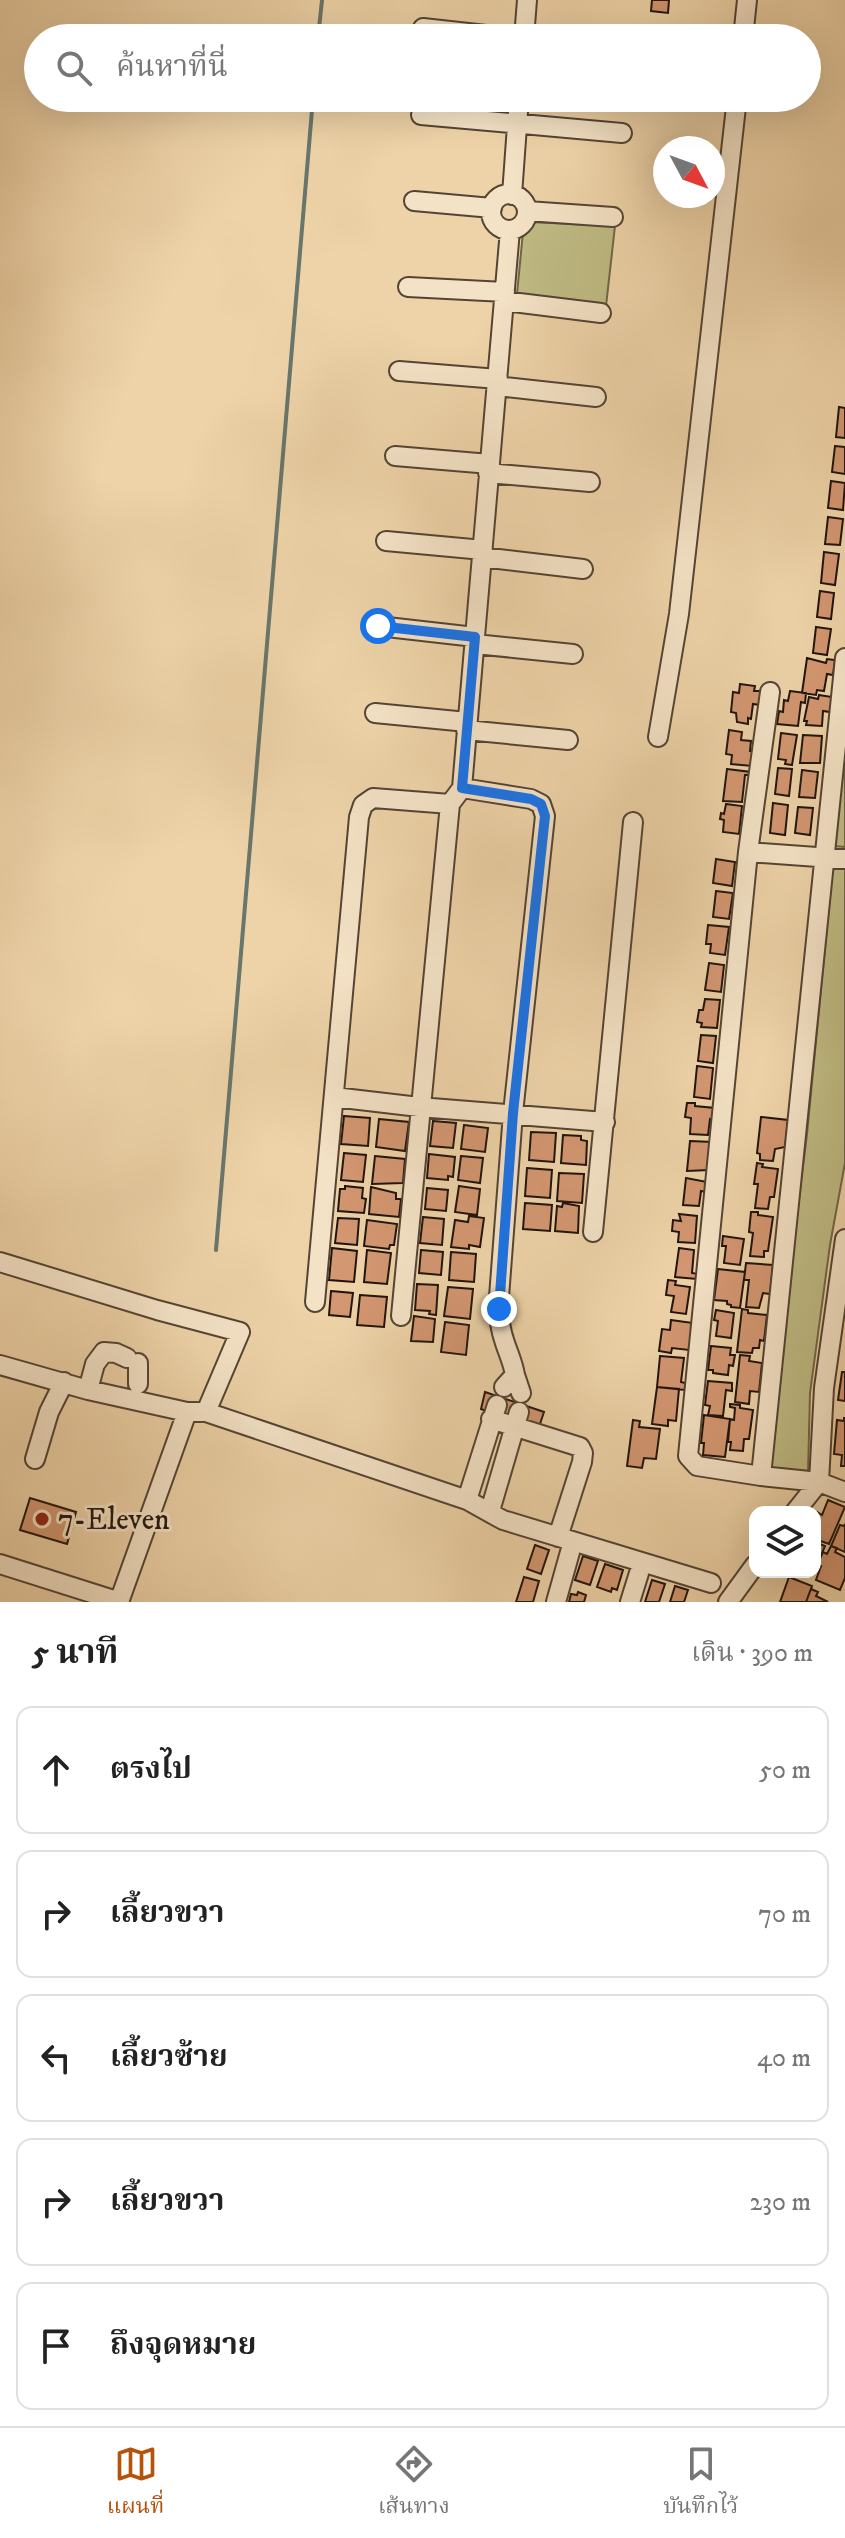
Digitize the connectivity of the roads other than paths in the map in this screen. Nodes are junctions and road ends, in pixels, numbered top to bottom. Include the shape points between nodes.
1 (527, 0) edge
2 (747, 0) edge
3 (525, 24) edge
4 (744, 24) edge
5 (518, 112) edge
6 (735, 112) edge
7 (421, 115) dead end
8 (517, 123) junction
9 (622, 133) dead end
10 (512, 195) junction
11 (414, 201) dead end
12 (492, 208) junction
13 (527, 211) junction
14 (613, 217) dead end
15 (510, 230) junction
16 (408, 287) dead end
17 (504, 296) junction
18 (601, 313) dead end
19 (399, 371) dead end
20 (497, 382) junction
21 (596, 397) dead end
22 (395, 456) dead end
23 (489, 469) junction
24 (590, 482) dead end
25 (386, 541) dead end
26 (482, 554) junction
27 (583, 569) dead end
28 (378, 626) dead end
29 (475, 641) junction
30 (573, 654) dead end
31 (845, 658) edge
32 (770, 692) dead end
33 (375, 713) dead end
34 (467, 726) junction
35 (658, 737) dead end
36 (568, 740) dead end
37 (462, 788) junction
38 (450, 804) junction
39 (633, 822) dead end
40 (748, 852) junction
41 (824, 857) junction
42 (845, 859) edge
43 (334, 1097) junction
44 (419, 1107) junction
45 (513, 1113) junction
46 (605, 1122) junction
47 (593, 1232) dead end
48 (845, 1239) edge
49 (0, 1262) edge
50 (315, 1302) dead end
51 (401, 1316) dead end
52 (0, 1365) edge
53 (64, 1382) junction
54 (138, 1384) dead end
55 (88, 1390) junction
56 (515, 1399) junction
57 (196, 1412) junction
58 (35, 1459) dead end
59 (761, 1476) junction
60 (819, 1482) junction
61 (845, 1492) edge
62 (467, 1500) junction
63 (800, 1506) edge
64 (490, 1511) junction
65 (558, 1537) junction
66 (570, 1552) dead end
67 (0, 1564) edge
68 (639, 1573) dead end
69 (749, 1573) edge
70 (711, 1583) dead end
71 (120, 1602) edge
72 (556, 1602) edge
73 (630, 1602) edge
74 (728, 1602) edge

1 - 3 street
2 - 4 street
5 - 8 street
6 - 35 street via 679,614
7 - 8 street
8 - 9 street
8 - 10 street
10 - 12 street via 500,197
10 - 13 street
11 - 12 street
12 - 15 street via 495,223
13 - 14 street
13 - 15 street via 524,222
15 - 17 street
16 - 17 street
17 - 18 street
17 - 20 street
19 - 20 street
20 - 21 street
20 - 23 street
22 - 23 street
23 - 24 street
23 - 26 street
25 - 26 street
26 - 27 street
26 - 29 street
28 - 29 street
29 - 30 street
29 - 34 street
31 - 41 street
32 - 40 street
33 - 34 street
34 - 36 street
34 - 37 street
37 - 38 street
37 - 45 street via 531,799 541,804 545,816
38 - 43 street via 373,798 363,805
38 - 44 street
39 - 46 street
40 - 41 street
40 - 59 street via 688,1456 697,1466
41 - 42 street
41 - 59 street
43 - 44 street
43 - 50 street
44 - 45 street
44 - 51 street
45 - 46 street
45 - 56 street via 499,1309 513,1358
46 - 47 street
48 - 60 street via 824,1388
49 - 57 street via 240,1332
52 - 53 street
53 - 55 street
53 - 58 street
54 - 55 street via 133,1360 104,1352
55 - 57 street
56 - 62 street via 494,1412
56 - 64 street
56 - 65 street via 583,1453
57 - 62 street
57 - 71 street
59 - 60 street
60 - 61 street
60 - 63 street
62 - 64 street
64 - 65 street
65 - 70 street
66 - 72 street
67 - 71 street
68 - 73 street
69 - 74 street

